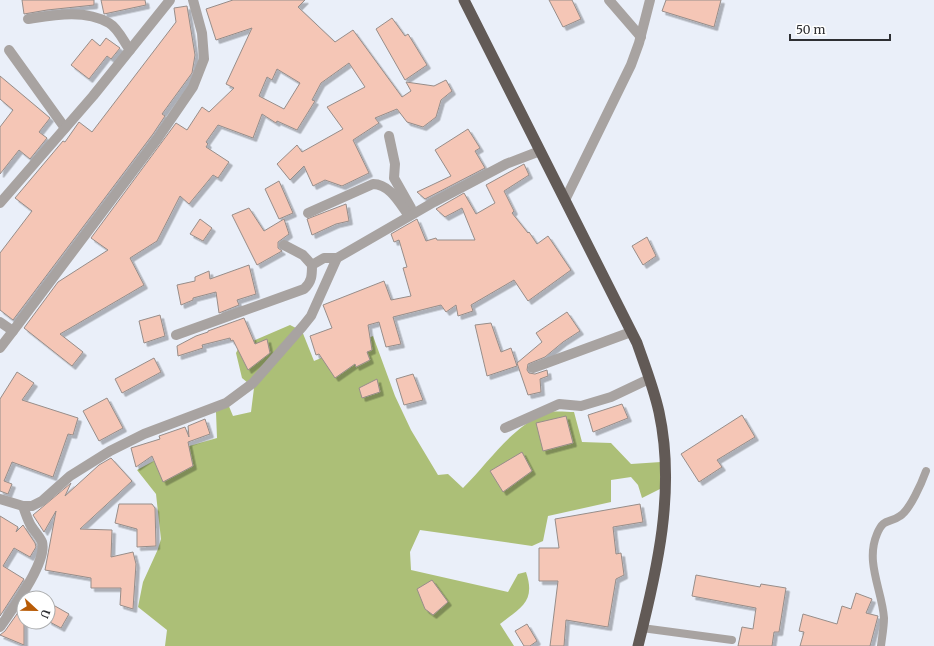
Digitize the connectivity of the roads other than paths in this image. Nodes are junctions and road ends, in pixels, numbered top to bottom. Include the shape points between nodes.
1 (170, 0) edge
2 (193, 0) edge
3 (464, 0) edge
4 (609, 0) edge
5 (650, 0) edge
6 (28, 19) dead end
7 (641, 37) junction
8 (9, 50) dead end
9 (130, 50) junction
10 (65, 128) junction
11 (389, 136) dead end
12 (540, 151) junction
13 (565, 200) junction
14 (0, 203) edge
15 (308, 213) dead end
16 (411, 215) junction
17 (284, 245) dead end
18 (337, 258) junction
19 (312, 265) junction
20 (0, 322) edge
21 (13, 331) junction
22 (632, 332) junction
23 (176, 335) dead end
24 (0, 348) edge
25 (533, 368) dead end
26 (649, 379) junction
27 (505, 428) dead end
28 (926, 471) dead end
29 (0, 499) edge
30 (23, 506) junction
31 (0, 627) edge
32 (642, 628) junction
33 (732, 640) dead end
34 (638, 646) edge
35 (881, 646) edge

1 - 9 street
2 - 21 street via 202,33 204,59 193,87 158,138
3 - 12 highway
4 - 7 street
5 - 7 street
6 - 9 street via 56,14 80,14 98,19 110,23
7 - 13 street via 631,66
8 - 10 street
9 - 10 street
10 - 14 street
11 - 16 street via 395,164 394,178
12 - 13 highway
12 - 16 street via 506,164
13 - 22 highway
15 - 16 street via 373,184 379,184 387,188
16 - 18 street
17 - 19 street via 303,255
18 - 19 street via 324,258
18 - 30 street via 311,316 253,383 226,403 144,434 110,451 70,476 42,502
19 - 23 street via 311,280 304,289
20 - 21 street
21 - 24 street
22 - 25 street
22 - 26 highway
26 - 27 street via 605,399 580,406 559,404
26 - 32 highway via 659,414 665,457 664,502 658,557
28 - 35 lane via 918,492 901,516 881,526 876,536 873,550 876,583 884,618
29 - 30 street
30 - 31 street via 42,543 42,550 39,564 23,594
32 - 33 lane
32 - 34 highway

